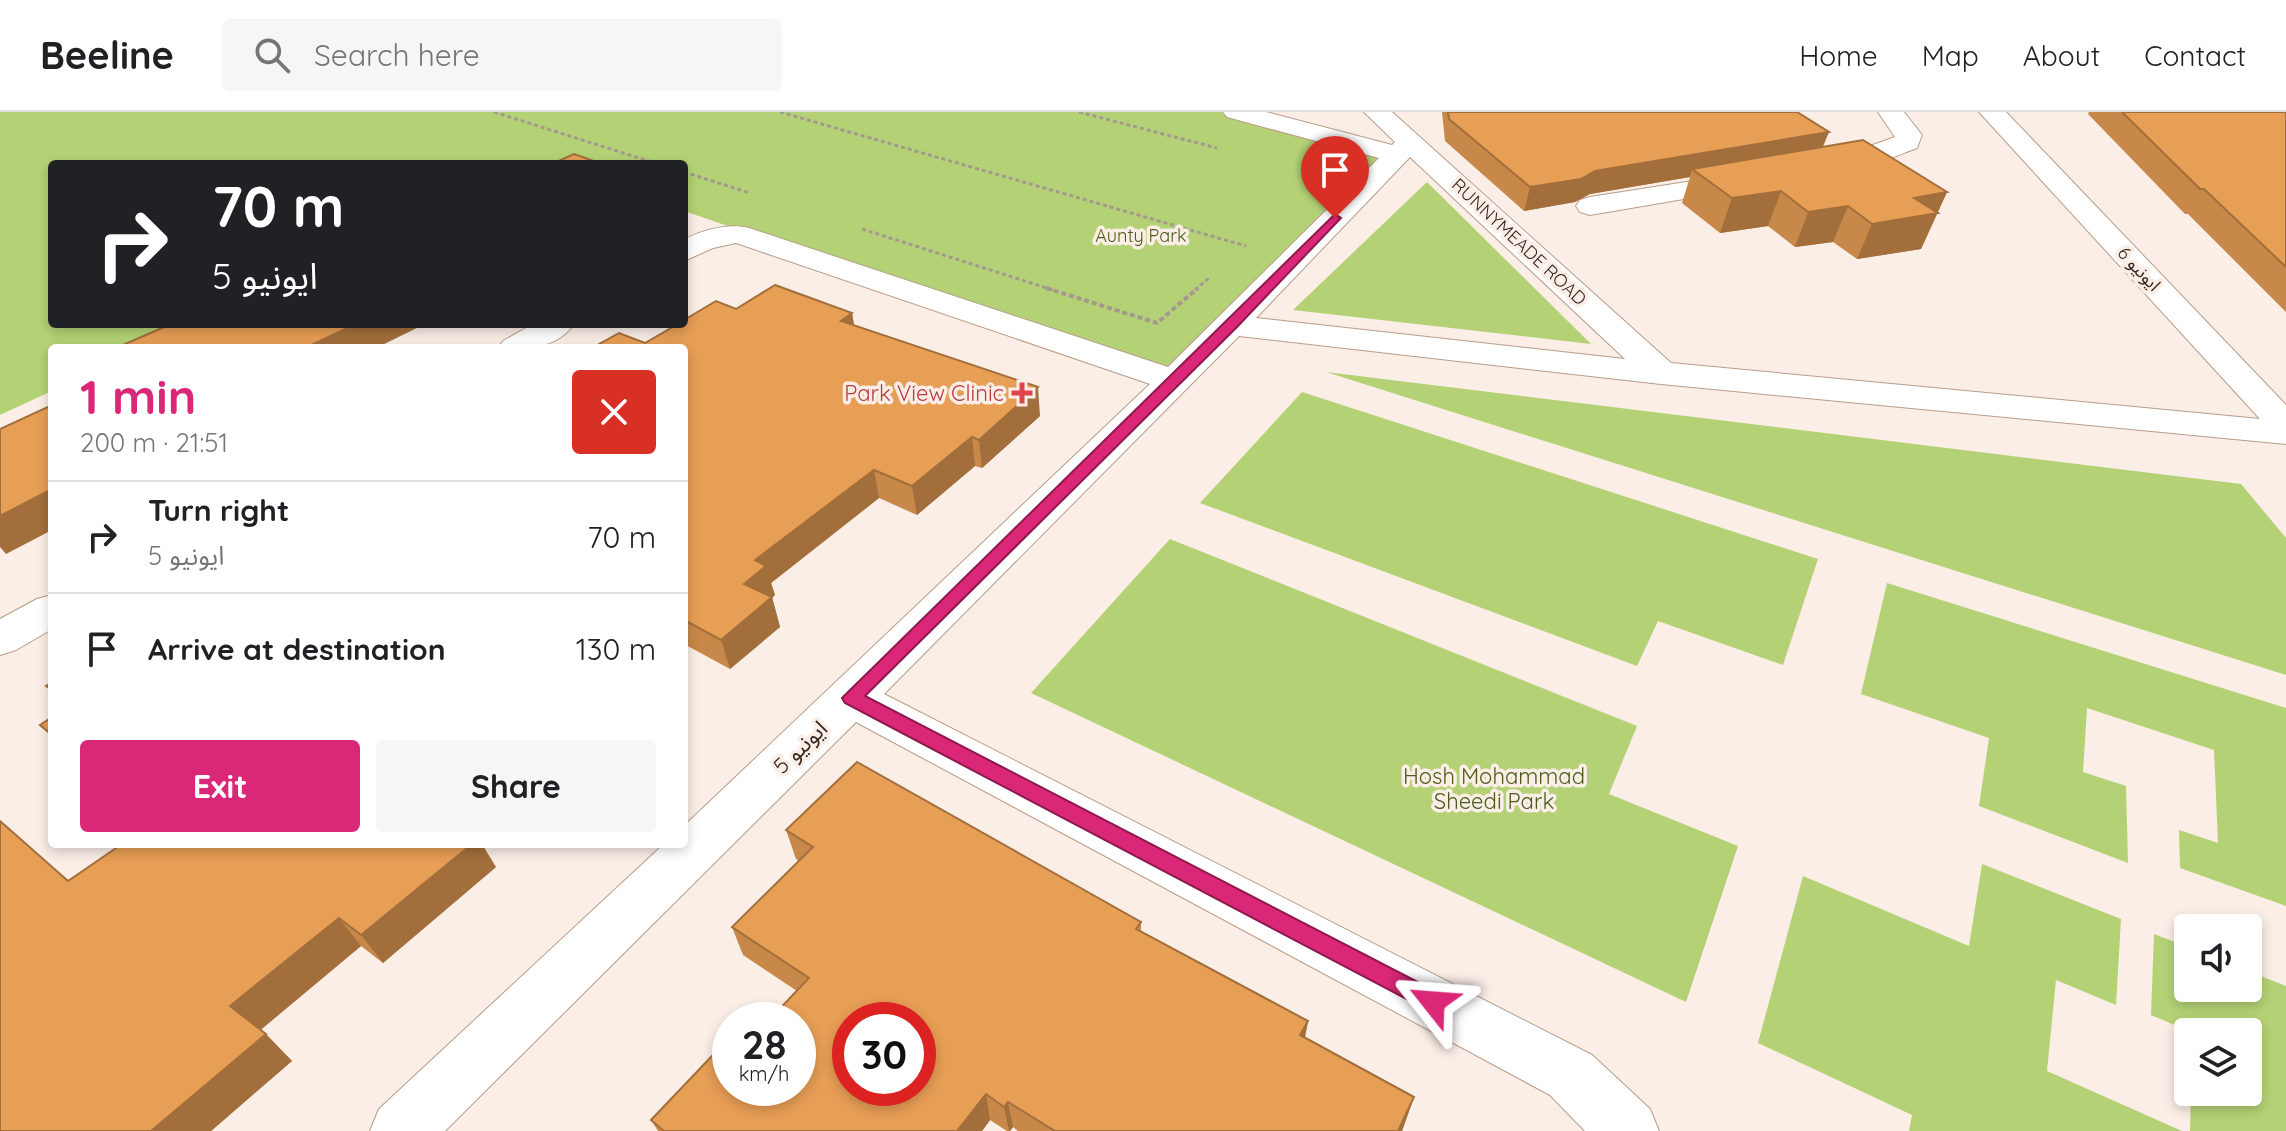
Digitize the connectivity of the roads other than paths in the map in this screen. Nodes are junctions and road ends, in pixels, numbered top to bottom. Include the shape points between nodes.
1 (1236, 112) edge
2 (1377, 112) edge
3 (1891, 112) edge
4 (1992, 112) edge
5 (1403, 148) junction
6 (1796, 172) edge
7 (1767, 177) edge
8 (1590, 206) dead end
9 (688, 250) edge
10 (1231, 325) junction
11 (550, 328) edge
12 (522, 344) edge
13 (1661, 373) junction
14 (1174, 380) junction
15 (2286, 426) edge
16 (2286, 433) edge
17 (48, 612) edge
18 (0, 639) edge
19 (851, 698) junction
20 (401, 1131) edge
21 (1628, 1131) edge

1 - 5 street
2 - 5 street, RUNNYMEADE ROAD
3 - 6 street via 1909,135 1902,146
4 - 15 street, ایونیو 6
5 - 10 street, ایونیو 5
5 - 13 street, RUNNYMEADE ROAD
7 - 8 street
9 - 14 street via 738,234
10 - 13 street
10 - 14 street, ایونیو 5
11 - 12 street
13 - 16 street
14 - 19 street, ایونیو 5
17 - 18 street
19 - 20 street, ایونیو 5
19 - 21 street via 1571,1075

